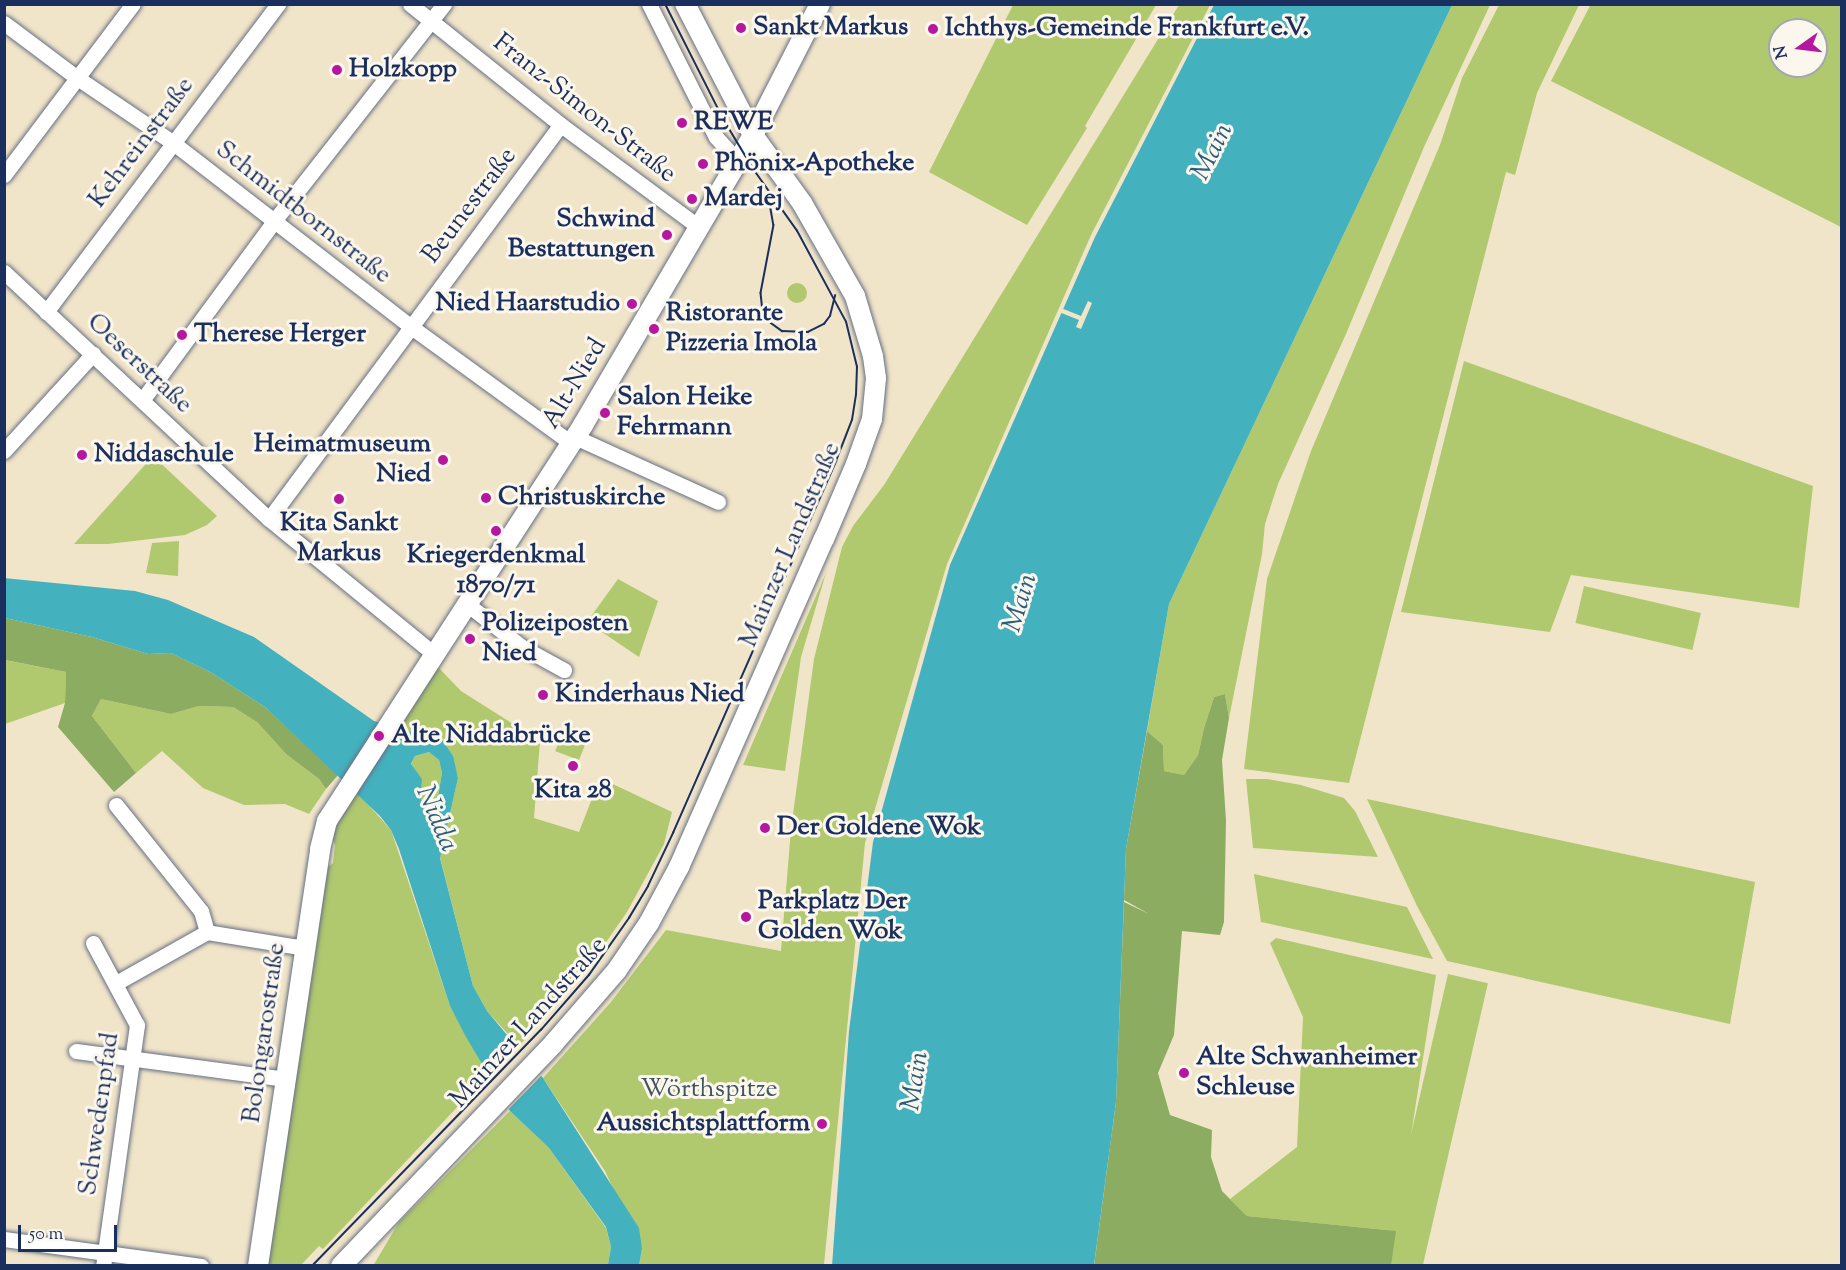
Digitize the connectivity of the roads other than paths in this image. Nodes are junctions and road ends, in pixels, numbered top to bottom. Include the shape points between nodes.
1 (133, 4) edge
2 (278, 4) edge
3 (410, 4) edge
4 (444, 4) edge
5 (650, 4) edge
6 (685, 4) edge
7 (820, 4) edge
8 (432, 20) junction
9 (4, 22) edge
10 (76, 77) junction
11 (561, 125) junction
12 (753, 135) junction
13 (172, 142) junction
14 (737, 160) junction
15 (4, 175) edge
16 (274, 221) junction
17 (700, 228) junction
18 (4, 272) edge
19 (46, 312) junction
20 (410, 326) junction
21 (93, 354) junction
22 (143, 399) junction
23 (573, 440) junction
24 (4, 451) edge
25 (718, 502) dead end
26 (269, 519) junction
27 (466, 604) junction
28 (430, 660) junction
29 (564, 670) dead end
30 (116, 805) dead end
31 (207, 932) junction
32 (93, 944) dead end
33 (305, 948) junction
34 (116, 983) junction
35 (76, 1051) dead end
36 (132, 1058) junction
37 (286, 1079) junction
38 (4, 1239) edge
39 (104, 1259) edge
40 (201, 1266) edge
41 (258, 1266) edge
42 (341, 1266) edge

1 - 10 street
2 - 13 street, Kehreinstraße
3 - 8 street, Franz-Simon-Straße
4 - 8 street
5 - 14 street via 716,137
6 - 12 main road, Mainzer Landstraße
7 - 12 main road, Alt-Nied
8 - 11 street, Franz-Simon-Straße
8 - 16 street
9 - 10 street, Schmidtbornstraße
10 - 13 street, Schmidtbornstraße
10 - 15 street
11 - 17 street, Franz-Simon-Straße
11 - 20 street, Beunestraße
12 - 14 main road, Alt-Nied
12 - 42 main road, Mainzer Landstraße via 802,203 855,296 876,378 872,419 856,464 675,876 649,923 617,970 553,1044
13 - 16 street, Schmidtbornstraße
13 - 19 street, Kehreinstraße
14 - 17 main road, Alt-Nied
16 - 20 street, Schmidtbornstraße
16 - 22 street
17 - 23 main road, Alt-Nied
18 - 19 street, Oeserstraße
19 - 21 street, Oeserstraße
20 - 23 street, Schmidtbornstraße
20 - 26 street, Beunestraße
21 - 22 street, Oeserstraße
21 - 24 street
22 - 26 street, Oeserstraße
23 - 25 street, Schmidtbornstraße
23 - 27 main road, Alt-Nied
26 - 28 street, Oeserstraße
27 - 28 main road, Alt-Nied
27 - 29 street via 522,647
28 - 33 main road, Bolongarostraße via 323,832
30 - 31 street via 201,910
31 - 33 street
31 - 34 street
32 - 34 street, Schwedenpfad
33 - 37 main road, Bolongarostraße
34 - 36 street, Schwedenpfad via 137,1025
35 - 36 street
36 - 37 street
36 - 39 street, Schwedenpfad
37 - 41 main road, Bolongarostraße
38 - 39 street
39 - 40 street

